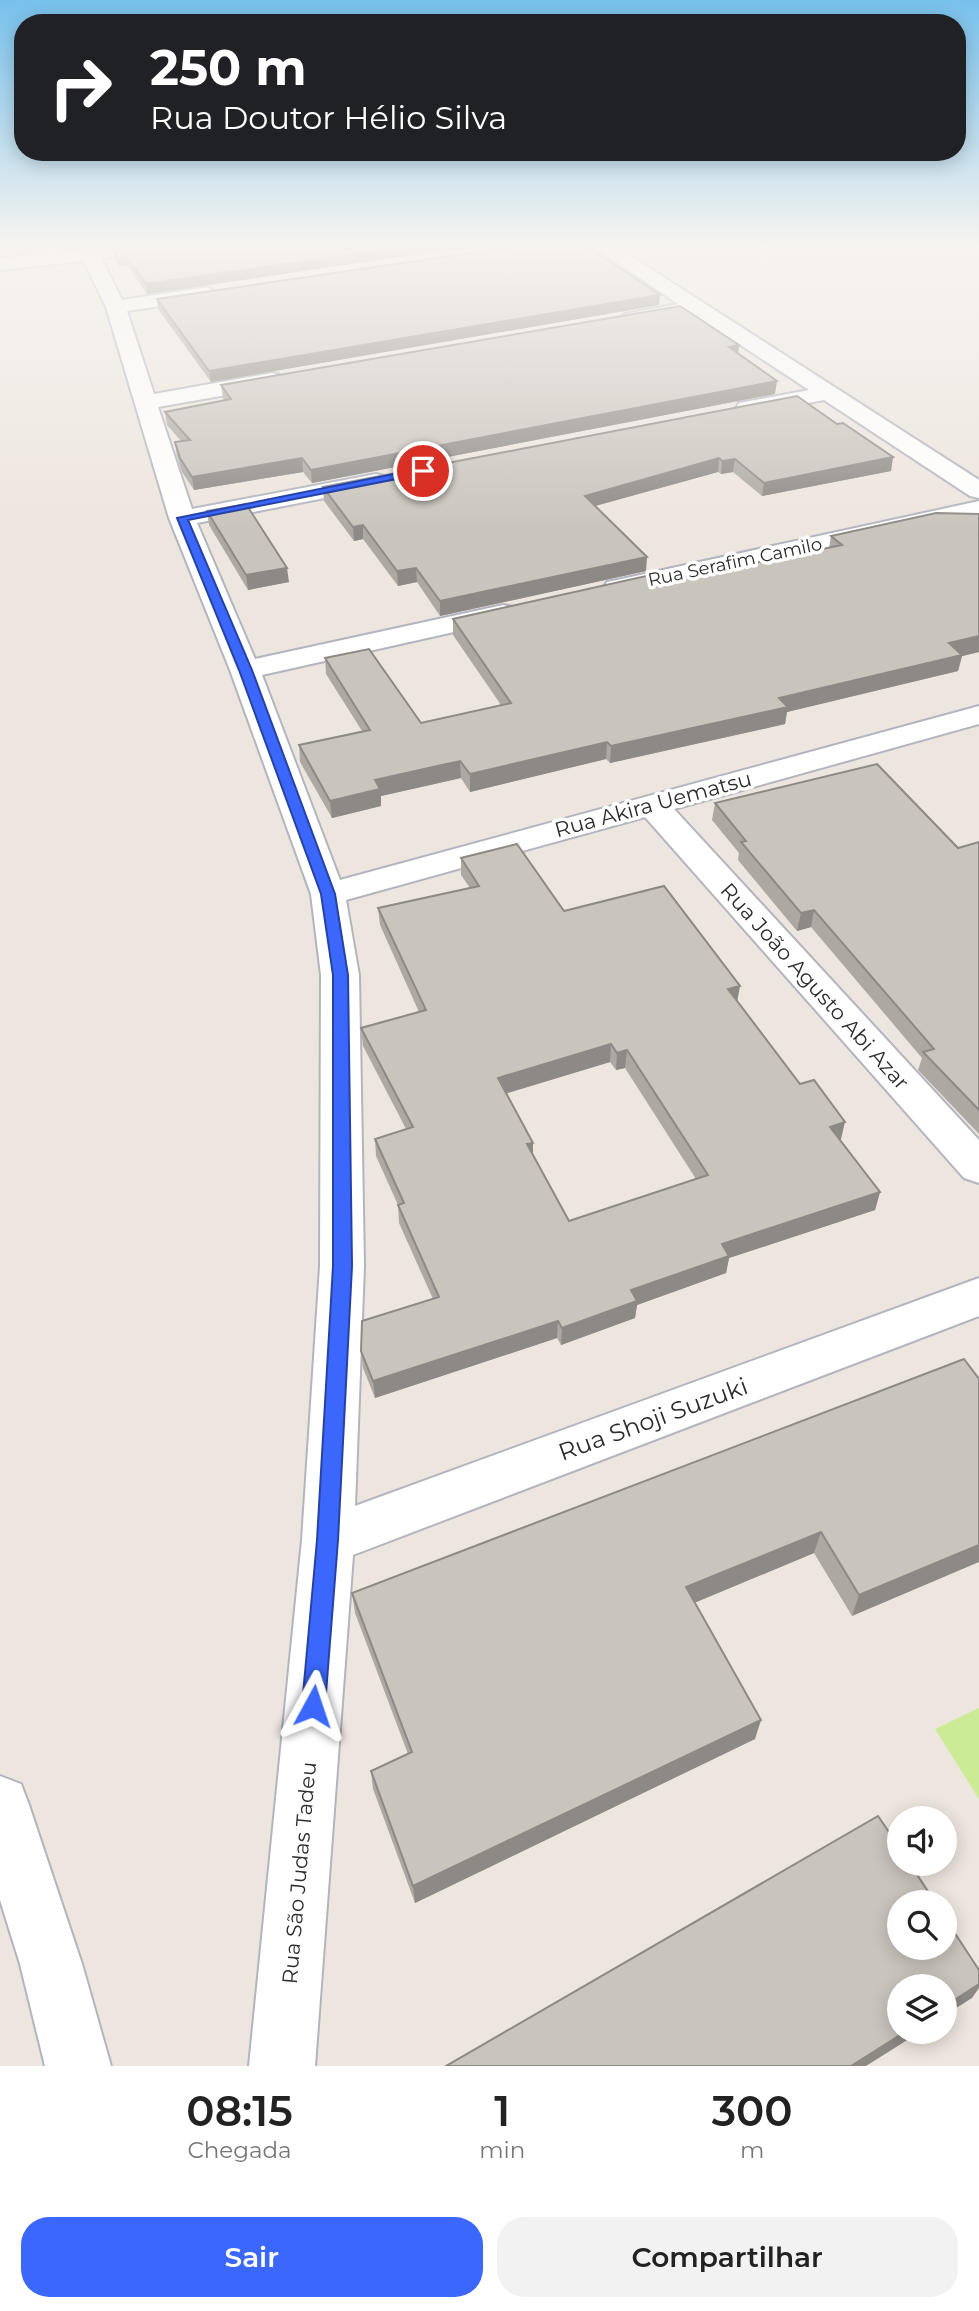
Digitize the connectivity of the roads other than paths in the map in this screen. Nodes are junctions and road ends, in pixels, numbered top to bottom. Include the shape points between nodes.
1 (127, 340) edge
2 (744, 340) edge
3 (297, 376) edge
4 (825, 393) junction
5 (147, 402) junction
6 (730, 412) edge
7 (401, 476) edge
8 (979, 491) edge
9 (979, 508) edge
10 (182, 518) junction
11 (596, 592) edge
12 (528, 607) edge
13 (246, 670) junction
14 (979, 715) edge
15 (651, 804) junction
16 (328, 894) junction
17 (979, 1167) edge
18 (979, 1297) edge
19 (328, 1540) junction
20 (0, 1805) edge
21 (78, 2066) edge
22 (282, 2066) edge

1 - 5 street, Rua São Judas Tadeu
2 - 4 street
3 - 5 street
4 - 6 street
4 - 8 street
5 - 10 street, Rua São Judas Tadeu
7 - 10 street
9 - 11 street, Rua Serafim Camilo
10 - 13 street, Rua São Judas Tadeu
12 - 13 street
13 - 16 street, Rua São Judas Tadeu
14 - 15 street, Rua Akira Uematsu
15 - 16 street, Rua Akira Uematsu
15 - 17 street, Rua João Agusto Abi Azar
16 - 19 street, Rua São Judas Tadeu via 341,975 342,1266
18 - 19 street, Rua Shoji Suzuki
19 - 22 street, Rua São Judas Tadeu
20 - 21 street

